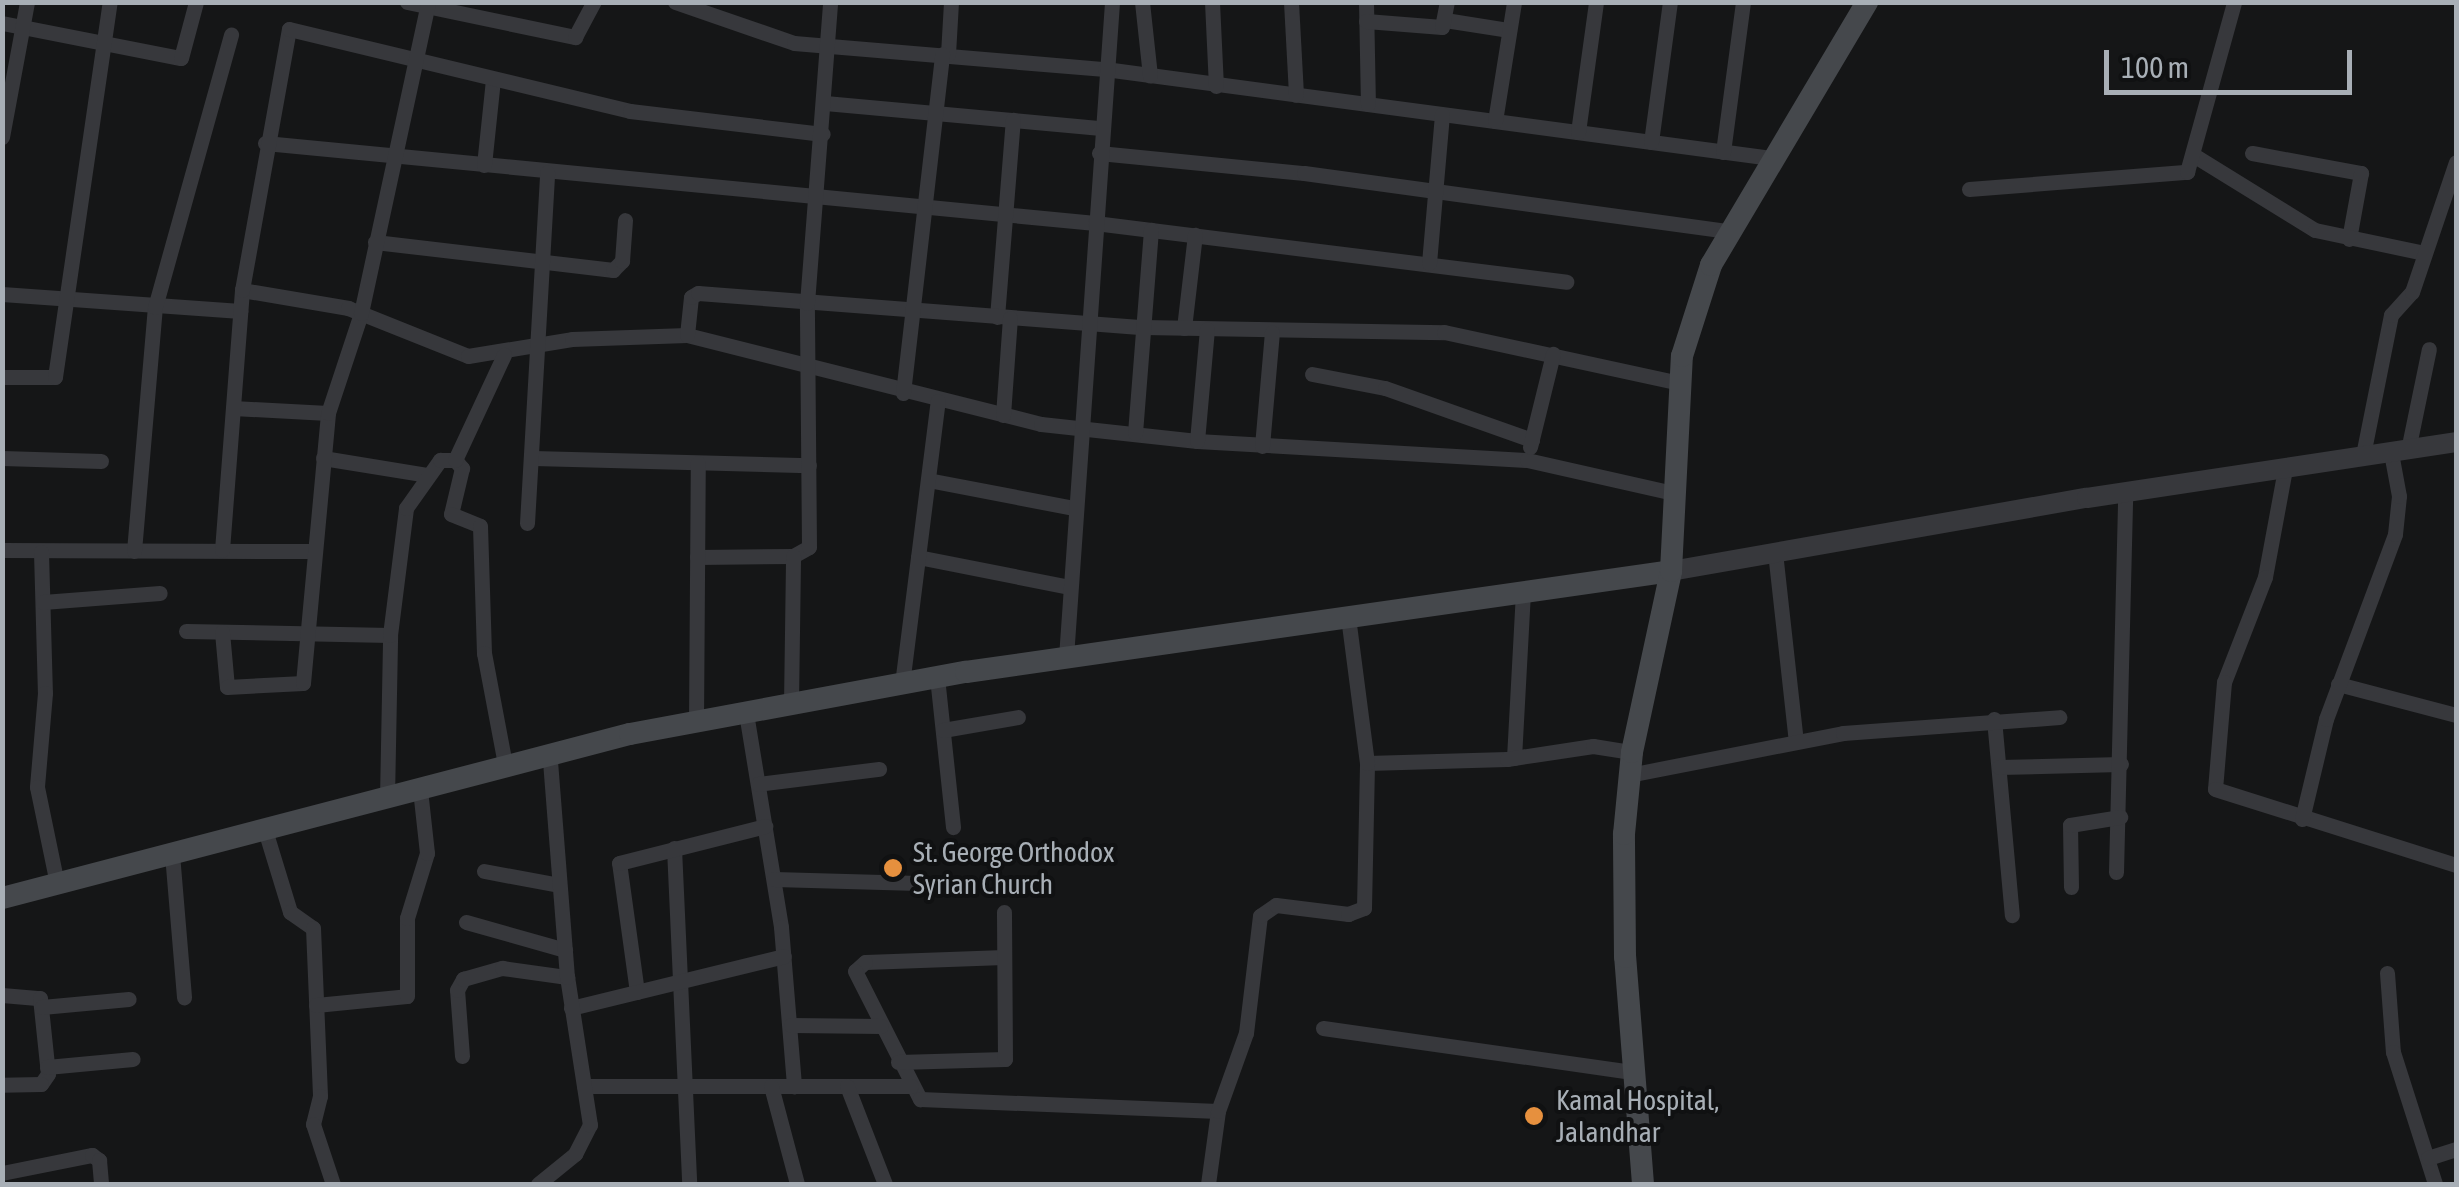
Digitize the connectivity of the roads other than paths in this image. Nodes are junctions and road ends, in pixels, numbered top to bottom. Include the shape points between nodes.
1 (27, 2) edge
2 (110, 2) edge
3 (196, 2) edge
4 (407, 2) edge
5 (594, 2) edge
6 (675, 2) edge
7 (830, 2) edge
8 (951, 2) edge
9 (1112, 2) edge
10 (1142, 2) edge
11 (1212, 2) edge
12 (1291, 2) edge
13 (1366, 2) edge
14 (1447, 2) edge
15 (1514, 2) edge
16 (1596, 2) edge
17 (1670, 2) edge
18 (1743, 2) edge
19 (1867, 2) edge
20 (2234, 2) edge
21 (428, 5) edge
22 (1366, 20) junction
23 (1445, 20) junction
24 (2, 23) edge
25 (22, 28) junction
26 (1509, 30) junction
27 (230, 34) dead end
28 (103, 43) junction
29 (829, 48) junction
30 (945, 54) junction
31 (415, 62) junction
32 (1106, 69) junction
33 (1150, 76) junction
34 (493, 80) junction
35 (1216, 86) junction
36 (1296, 95) junction
37 (826, 103) junction
38 (1368, 104) junction
39 (935, 113) junction
40 (1442, 115) junction
41 (1013, 120) junction
42 (1495, 121) junction
43 (1101, 128) junction
44 (1578, 132) junction
45 (823, 134) junction
46 (2, 137) edge
47 (265, 142) junction
48 (1650, 142) junction
49 (396, 150) junction
50 (1723, 152) junction
51 (2252, 153) dead end
52 (1099, 154) junction
53 (2195, 156) junction
54 (1771, 158) junction
55 (2456, 162) edge
56 (484, 165) junction
57 (547, 173) junction
58 (1968, 189) dead end
59 (1434, 190) junction
60 (818, 200) junction
61 (924, 209) junction
62 (1004, 216) junction
63 (626, 220) dead end
64 (1095, 223) junction
65 (1150, 230) junction
66 (1730, 231) junction
67 (1195, 235) junction
68 (2350, 239) junction
69 (375, 242) junction
70 (2424, 254) junction
71 (542, 262) junction
72 (1429, 263) junction
73 (1566, 282) dead end
74 (242, 290) junction
75 (2, 294) edge
76 (67, 302) junction
77 (807, 302) junction
78 (155, 306) junction
79 (914, 310) junction
80 (240, 311) junction
81 (360, 313) junction
82 (1003, 317) junction
83 (1088, 323) junction
84 (1143, 327) junction
85 (1184, 328) junction
86 (1208, 329) junction
87 (1272, 332) junction
88 (687, 335) junction
89 (538, 344) junction
90 (2428, 349) dead end
91 (1553, 354) junction
92 (504, 355) junction
93 (805, 369) junction
94 (1312, 374) dead end
95 (2, 377) edge
96 (1679, 383) junction
97 (903, 393) junction
98 (938, 401) junction
99 (232, 408) junction
100 (328, 413) junction
101 (1003, 416) junction
102 (1078, 428) junction
103 (1136, 433) junction
104 (1532, 440) junction
105 (1196, 441) junction
106 (2456, 442) edge
107 (1262, 446) junction
108 (2399, 451) junction
109 (2363, 455) junction
110 (2, 458) edge
111 (323, 458) junction
112 (533, 458) junction
113 (455, 460) junction
114 (1527, 460) junction
115 (101, 461) dead end
116 (698, 462) junction
117 (808, 466) junction
118 (2285, 468) junction
119 (427, 475) junction
120 (928, 480) junction
121 (2125, 492) junction
122 (1674, 493) junction
123 (1074, 508) junction
124 (527, 523) dead end
125 (2, 550) edge
126 (222, 550) junction
127 (134, 551) junction
128 (312, 551) junction
129 (41, 552) junction
130 (1775, 552) junction
131 (793, 556) junction
132 (918, 556) junction
133 (697, 557) junction
134 (1671, 570) junction
135 (1070, 587) junction
136 (1523, 592) junction
137 (160, 593) dead end
138 (43, 602) junction
139 (1348, 616) junction
140 (186, 631) dead end
141 (222, 632) junction
142 (306, 632) junction
143 (390, 635) junction
144 (1066, 657) junction
145 (937, 677) junction
146 (902, 684) junction
147 (2338, 684) junction
148 (790, 704) junction
149 (746, 712) junction
150 (2456, 715) edge
151 (1018, 717) dead end
152 (2059, 717) dead end
153 (1994, 719) junction
154 (696, 722) junction
155 (943, 730) junction
156 (1796, 742) junction
157 (550, 758) junction
158 (1514, 758) junction
159 (1367, 763) junction
160 (1630, 764) junction
161 (2121, 764) junction
162 (1999, 767) junction
163 (506, 769) junction
164 (879, 769) dead end
165 (758, 784) junction
166 (420, 790) junction
167 (387, 798) junction
168 (2120, 817) junction
169 (2302, 820) junction
170 (765, 826) junction
171 (953, 827) dead end
172 (265, 830) junction
173 (674, 848) junction
174 (172, 854) junction
175 (2456, 864) edge
176 (484, 872) dead end
177 (2116, 872) dead end
178 (774, 879) junction
179 (918, 882) dead end
180 (57, 884) junction
181 (560, 884) junction
182 (2072, 887) dead end
183 (2, 898) edge
184 (1004, 912) dead end
185 (2012, 916) dead end
186 (466, 922) dead end
187 (565, 950) junction
188 (784, 956) junction
189 (1004, 957) junction
190 (2387, 972) dead end
191 (567, 976) junction
192 (684, 980) junction
193 (636, 992) junction
194 (2, 995) edge
195 (184, 998) dead end
196 (129, 999) dead end
197 (316, 1005) junction
198 (42, 1006) junction
199 (571, 1008) junction
200 (791, 1025) junction
201 (880, 1026) junction
202 (1323, 1028) dead end
203 (462, 1056) dead end
204 (132, 1058) dead end
205 (898, 1062) junction
206 (47, 1067) junction
207 (1632, 1072) junction
208 (2, 1085) edge
209 (584, 1086) junction
210 (685, 1086) junction
211 (771, 1086) junction
212 (794, 1086) junction
213 (847, 1086) junction
214 (911, 1086) junction
215 (1218, 1111) junction
216 (2456, 1150) edge
217 (2428, 1158) junction
218 (2, 1173) edge
219 (101, 1184) edge
220 (334, 1184) edge
221 (538, 1184) edge
222 (688, 1184) edge
223 (797, 1184) edge
224 (885, 1184) edge
225 (1208, 1184) edge
226 (1638, 1184) edge
227 (2435, 1184) edge

1 - 25 street
2 - 28 street
3 - 28 street via 181,58
4 - 21 street
5 - 21 street via 575,37
6 - 29 street via 758,34
7 - 29 street
8 - 30 street
9 - 32 street
10 - 33 street
11 - 35 street
12 - 36 street
13 - 22 street
14 - 23 street
15 - 26 street
16 - 44 street
17 - 48 street
18 - 50 street
19 - 54 main road
20 - 53 street
21 - 31 street
22 - 23 street via 1438,28
22 - 38 street
23 - 26 street
24 - 25 street
25 - 28 street
25 - 46 street
26 - 42 street
27 - 78 street
28 - 76 street
29 - 30 street
29 - 37 street
30 - 32 street
30 - 39 street
31 - 34 street
31 - 47 street via 289,29
31 - 49 street
32 - 33 street
32 - 43 street
33 - 35 street
34 - 45 street via 630,110
34 - 56 street
35 - 36 street
36 - 38 street
37 - 39 street
37 - 45 street
38 - 40 street
39 - 41 street
39 - 61 street
40 - 42 street
40 - 59 street
41 - 43 street
41 - 62 street
42 - 44 street
43 - 52 street
44 - 48 street
45 - 60 street
47 - 49 street
47 - 74 street
48 - 50 street
49 - 56 street
49 - 69 street
50 - 54 street
51 - 68 street via 2362,173
52 - 59 street
52 - 64 street
53 - 58 street via 2182,174
53 - 68 street via 2315,230
54 - 66 main road
55 - 70 street
56 - 57 street
57 - 60 street
57 - 71 street
59 - 66 street
59 - 72 street
60 - 61 street
60 - 77 street
61 - 62 street
61 - 79 street
62 - 64 street
62 - 82 street
63 - 71 street via 617,270
64 - 65 street
64 - 83 street
65 - 67 street
65 - 84 street
66 - 96 main road via 1692,312
67 - 72 street
67 - 85 street
68 - 70 street
69 - 71 street
69 - 81 street
70 - 109 street via 2408,299 2391,315
71 - 89 street
72 - 73 street
74 - 80 street
74 - 81 street
75 - 76 street
76 - 78 street
76 - 95 street via 54,376
77 - 79 street
77 - 88 street via 698,293 691,297
77 - 93 street
78 - 80 street
78 - 127 street
79 - 82 street
79 - 97 street
80 - 99 street
81 - 92 street via 468,356
81 - 100 street
82 - 83 street
82 - 101 street
83 - 84 street
83 - 102 street
84 - 85 street
84 - 103 street
85 - 86 street
86 - 87 street
86 - 105 street
87 - 91 street via 1444,332
87 - 107 street
88 - 89 street
88 - 93 street
89 - 92 street
89 - 112 street
90 - 108 street
91 - 96 street
91 - 104 street
92 - 113 street
93 - 97 street
93 - 117 street
94 - 104 street via 1384,388
96 - 122 main road
97 - 98 street
98 - 101 street
98 - 120 street
99 - 100 street
99 - 126 street
100 - 111 street
101 - 102 street
102 - 103 street
102 - 123 street
103 - 105 street
104 - 114 street
105 - 107 street
106 - 108 street
107 - 114 street
108 - 109 street
108 - 147 street via 2395,534
109 - 118 street
110 - 115 street
111 - 119 street
111 - 128 street
112 - 116 street
112 - 124 street
113 - 119 street via 444,458
113 - 163 street via 462,468 451,514 480,526 484,653
114 - 122 street
116 - 117 street
116 - 133 street
117 - 131 street via 809,547
118 - 121 street
118 - 169 street via 2265,577 2224,682 2214,782 2225,796
119 - 143 street via 406,508
120 - 123 street
120 - 132 street
121 - 130 street
121 - 161 street
122 - 134 main road
123 - 135 street
125 - 129 street
126 - 127 street
126 - 128 street
127 - 129 street
128 - 142 street
129 - 138 street
130 - 134 street
130 - 156 street
131 - 133 street
131 - 148 street
132 - 135 street
132 - 146 street
133 - 154 street
134 - 136 main road
134 - 160 main road
135 - 144 street
136 - 139 main road
136 - 158 street
137 - 138 street
138 - 180 street via 46,693 37,787
139 - 144 main road
139 - 159 street
140 - 141 street
141 - 142 street
141 - 142 street via 230,688 300,686
142 - 143 street
143 - 167 street
144 - 145 main road
145 - 146 main road
145 - 155 street
146 - 148 main road
147 - 150 street
147 - 169 street
148 - 149 main road
149 - 154 main road
149 - 165 street
151 - 155 street
152 - 153 street
153 - 156 street
153 - 162 street
154 - 157 main road
155 - 171 street
156 - 160 street
157 - 163 main road
157 - 181 street
158 - 159 street
158 - 160 street via 1593,746
159 - 215 street via 1364,908 1354,914 1276,906 1260,916 1246,1033
160 - 207 main road via 1622,893
161 - 162 street
161 - 168 street
162 - 185 street
163 - 166 main road
164 - 165 street
165 - 170 street
166 - 167 main road
166 - 197 street via 427,853 407,918 406,996
167 - 172 main road
168 - 177 street
168 - 182 street via 2070,826
169 - 175 street
170 - 173 street
170 - 178 street
172 - 174 main road
172 - 197 street via 290,912 313,928
173 - 192 street
173 - 193 street via 619,863
174 - 180 main road
174 - 195 street
176 - 181 street
178 - 179 street
178 - 188 street
180 - 183 main road
181 - 187 street
184 - 189 street
186 - 187 street
187 - 191 street
188 - 192 street
188 - 200 street
189 - 201 street via 861,964 855,975
189 - 205 street via 1002,1062
190 - 217 street via 2393,1052
191 - 199 street
191 - 203 street via 502,968 463,979 457,990
192 - 193 street
192 - 210 street
193 - 199 street
194 - 198 street via 37,995
196 - 198 street
197 - 220 street via 320,1096 314,1124
198 - 206 street
199 - 209 street
200 - 201 street
200 - 212 street
201 - 205 street
202 - 207 street
204 - 206 street
205 - 214 street
206 - 208 street via 41,1084
207 - 226 main road
209 - 210 street
209 - 221 street via 590,1125 585,1141
210 - 211 street
210 - 222 street
211 - 212 street
211 - 223 street
212 - 213 street
213 - 214 street
213 - 224 street
214 - 215 street via 932,1103
215 - 225 street
216 - 217 street
217 - 227 street
218 - 219 street via 92,1155 99,1160

